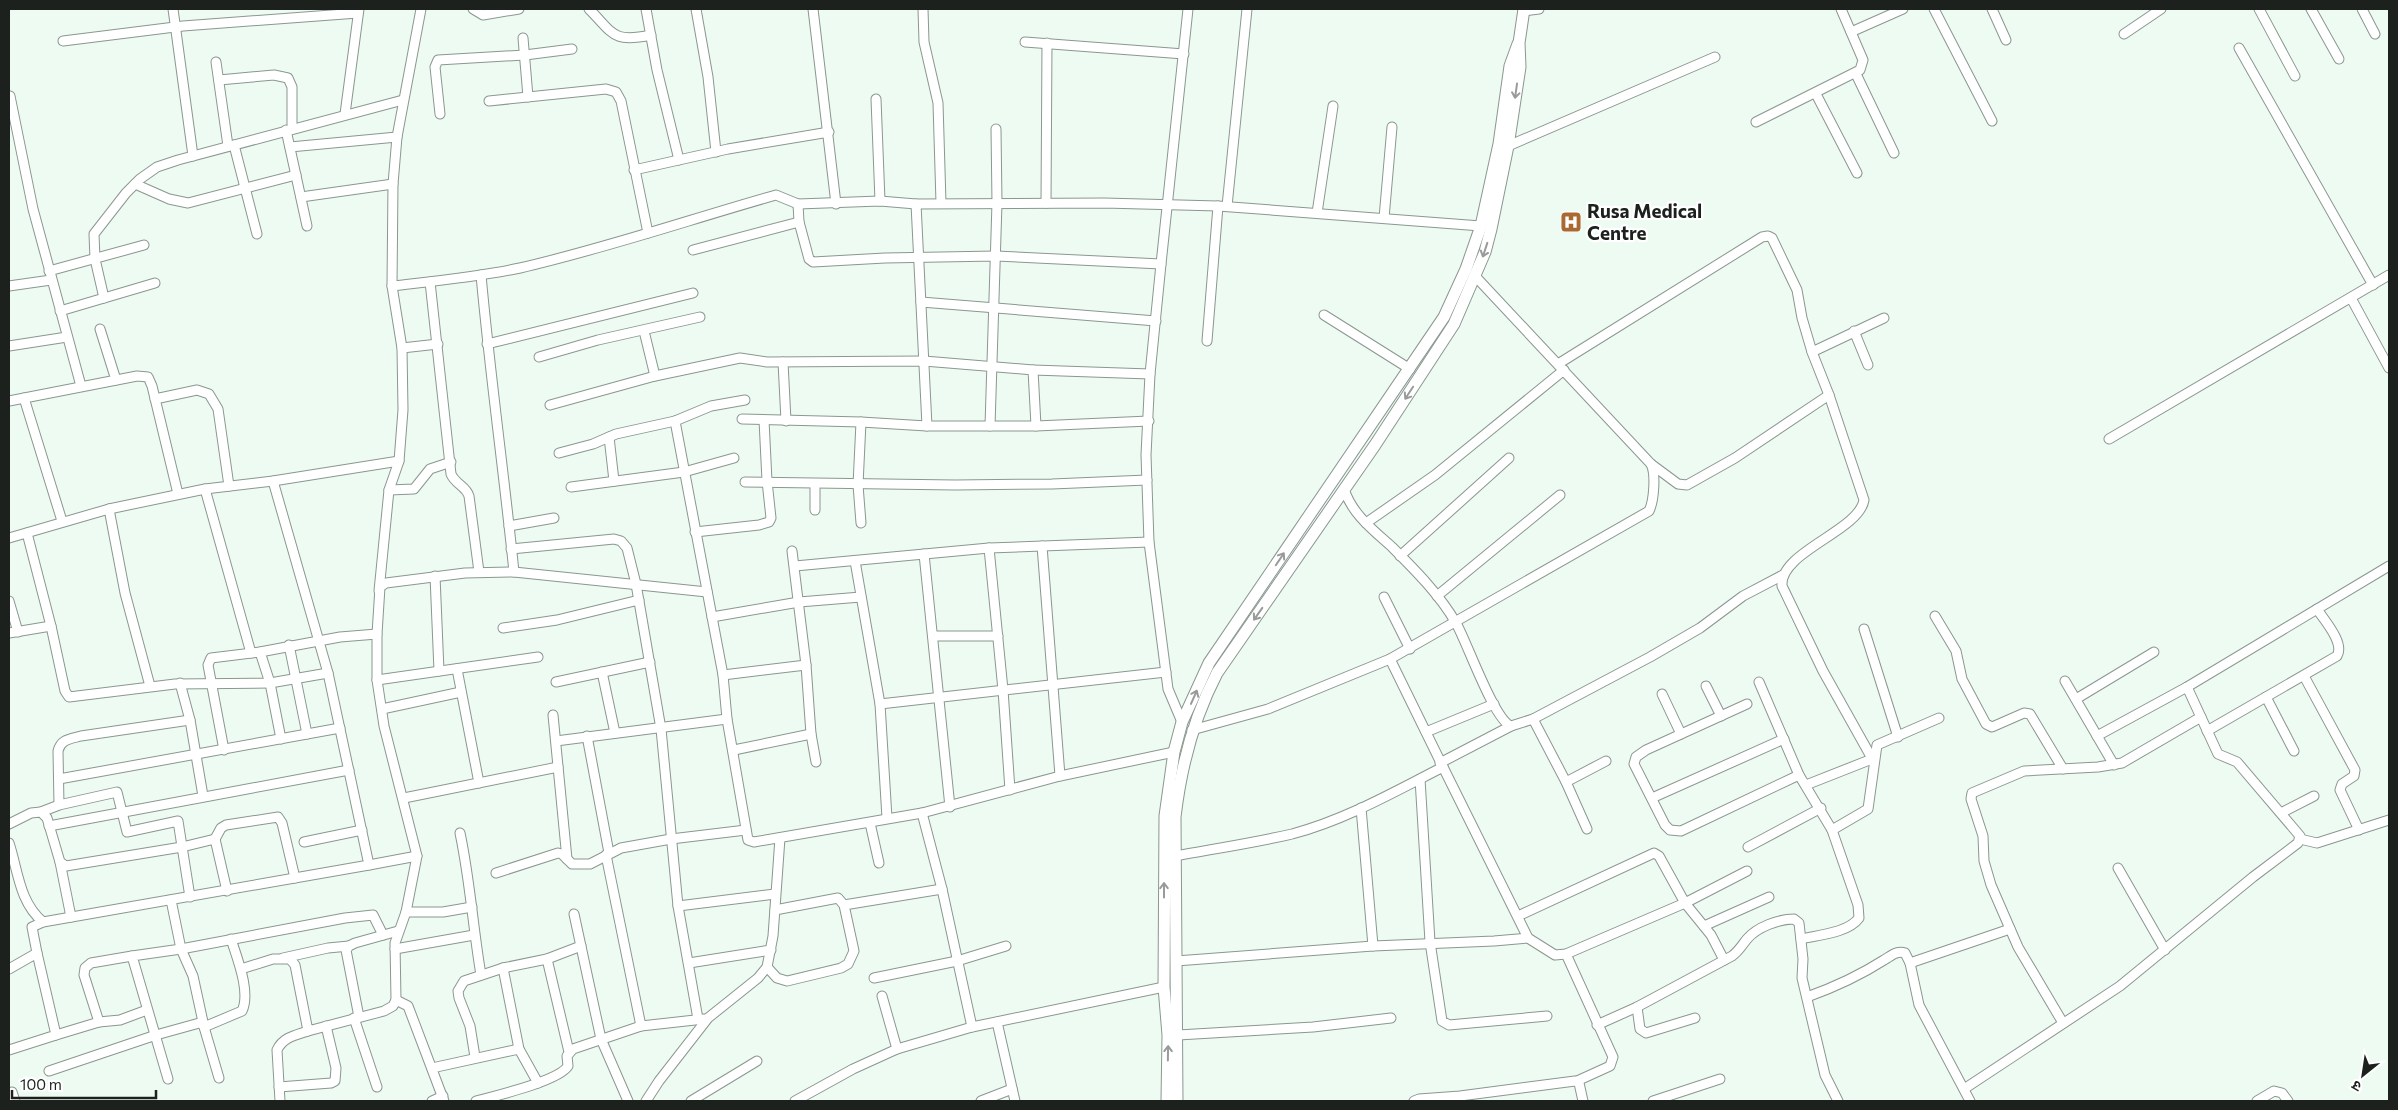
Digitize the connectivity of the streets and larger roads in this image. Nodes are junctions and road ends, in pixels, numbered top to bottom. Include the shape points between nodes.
1 (173, 9) edge
2 (420, 9) edge
3 (473, 9) edge
4 (518, 9) edge
5 (589, 9) edge
6 (646, 9) edge
7 (696, 9) edge
8 (813, 9) edge
9 (923, 9) edge
10 (1188, 9) edge
11 (1247, 9) edge
12 (1539, 9) edge
13 (1841, 9) edge
14 (1903, 9) edge
15 (1934, 9) edge
16 (1992, 9) edge
17 (2161, 9) edge
18 (2259, 9) edge
19 (2311, 9) edge
20 (2362, 9) edge
21 (1523, 10) edge
22 (359, 11) edge
23 (176, 27) junction
24 (1851, 32) junction
25 (651, 34) junction
26 (2124, 34) dead end
27 (2374, 34) dead end
28 (523, 38) dead end
29 (2006, 40) dead end
30 (63, 41) dead end
31 (1025, 42) dead end
32 (1519, 43) junction
33 (1048, 44) junction
34 (2239, 48) dead end
35 (572, 49) dead end
36 (1184, 54) junction
37 (525, 55) junction
38 (1715, 57) dead end
39 (2339, 59) dead end
40 (216, 62) dead end
41 (1856, 74) junction
42 (2294, 76) dead end
43 (219, 80) junction
44 (1816, 94) junction
45 (10, 96) dead end
46 (528, 96) junction
47 (876, 99) dead end
48 (403, 100) junction
49 (489, 101) dead end
50 (1333, 106) dead end
51 (345, 114) junction
52 (440, 114) dead end
53 (1992, 121) dead end
54 (1756, 122) dead end
55 (1392, 127) dead end
56 (289, 129) junction
57 (996, 129) dead end
58 (829, 132) junction
59 (397, 137) junction
60 (231, 145) junction
61 (1508, 146) junction
62 (290, 147) junction
63 (716, 152) junction
64 (1894, 153) dead end
65 (193, 156) junction
66 (679, 160) junction
67 (634, 170) junction
68 (1857, 173) dead end
69 (296, 174) junction
70 (135, 184) junction
71 (393, 184) junction
72 (245, 188) junction
73 (301, 197) junction
74 (880, 201) junction
75 (941, 203) junction
76 (997, 203) junction
77 (1046, 203) junction
78 (798, 204) junction
79 (836, 204) junction
80 (916, 204) junction
81 (1168, 204) junction
82 (1223, 206) junction
83 (1317, 213) junction
84 (1384, 218) junction
85 (799, 222) junction
86 (307, 226) dead end
87 (1481, 226) junction
88 (257, 234) dead end
89 (648, 234) junction
90 (144, 245) dead end
91 (693, 250) dead end
92 (996, 256) junction
93 (919, 258) junction
94 (95, 259) junction
95 (1161, 264) junction
96 (481, 275) junction
97 (2389, 275) edge
98 (50, 276) junction
99 (1475, 276) junction
100 (430, 282) junction
101 (155, 283) dead end
102 (2372, 285) junction
103 (9, 286) edge
104 (392, 286) junction
105 (692, 293) dead end
106 (104, 298) junction
107 (2351, 298) junction
108 (921, 302) junction
109 (994, 308) junction
110 (60, 311) junction
111 (1324, 315) dead end
112 (700, 317) dead end
113 (1884, 318) dead end
114 (1156, 321) junction
115 (100, 329) dead end
116 (644, 331) junction
117 (1854, 331) junction
118 (67, 337) junction
119 (1207, 341) dead end
120 (438, 344) junction
121 (487, 344) junction
122 (9, 346) edge
123 (402, 348) junction
124 (1812, 352) junction
125 (539, 357) dead end
126 (924, 361) junction
127 (783, 362) junction
128 (1868, 365) dead end
129 (992, 367) junction
130 (1561, 367) junction
131 (2389, 368) edge
132 (1410, 369) junction
133 (1033, 370) junction
134 (1150, 374) junction
135 (655, 376) junction
136 (116, 380) junction
137 (81, 386) junction
138 (1829, 395) junction
139 (24, 398) junction
140 (155, 399) junction
141 (745, 400) dead end
142 (9, 401) edge
143 (550, 405) dead end
144 (742, 419) dead end
145 (764, 420) junction
146 (675, 421) junction
147 (786, 421) junction
148 (1149, 421) junction
149 (862, 422) junction
150 (927, 426) junction
151 (990, 426) junction
152 (1036, 426) junction
153 (609, 437) junction
154 (2109, 439) dead end
155 (559, 454) dead end
156 (734, 458) dead end
157 (1509, 458) dead end
158 (399, 461) junction
159 (451, 462) junction
160 (1651, 464) junction
161 (684, 472) junction
162 (1147, 480) junction
163 (274, 481) junction
164 (614, 481) junction
165 (767, 481) junction
166 (745, 482) dead end
167 (815, 484) junction
168 (858, 485) junction
169 (229, 486) junction
170 (571, 487) dead end
171 (205, 489) junction
172 (1344, 489) junction
173 (389, 490) junction
174 (178, 494) junction
175 (1560, 495) dead end
176 (109, 509) junction
177 (815, 510) dead end
178 (554, 518) dead end
179 (62, 521) junction
180 (861, 523) dead end
181 (1366, 523) junction
182 (509, 526) junction
183 (27, 532) junction
184 (695, 532) junction
185 (9, 538) edge
186 (1149, 542) junction
187 (1042, 546) junction
188 (989, 548) junction
189 (511, 549) junction
190 (792, 552) dead end
191 (924, 554) junction
192 (1400, 556) junction
193 (855, 561) junction
194 (795, 566) junction
195 (2389, 566) edge
196 (479, 572) junction
197 (514, 572) junction
198 (1783, 575) junction
199 (435, 576) junction
200 (636, 584) junction
201 (378, 591) junction
202 (707, 592) junction
203 (1437, 596) junction
204 (861, 597) junction
205 (1384, 597) dead end
206 (639, 600) junction
207 (9, 601) edge
208 (798, 602) junction
209 (2317, 609) junction
210 (712, 616) junction
211 (1935, 616) dead end
212 (1456, 623) junction
213 (51, 626) junction
214 (503, 628) dead end
215 (1864, 629) dead end
216 (13, 632) edge
217 (377, 634) junction
218 (932, 636) junction
219 (998, 636) junction
220 (320, 640) junction
221 (289, 645) junction
222 (1410, 649) junction
223 (2154, 652) dead end
224 (256, 653) junction
225 (538, 657) dead end
226 (1390, 659) junction
227 (650, 662) junction
228 (806, 665) junction
229 (457, 669) junction
230 (439, 671) junction
231 (602, 672) junction
232 (1166, 672) junction
233 (328, 673) junction
234 (722, 675) junction
235 (2304, 676) junction
236 (295, 679) junction
237 (377, 680) junction
238 (2065, 681) dead end
239 (211, 682) junction
240 (556, 682) dead end
241 (1759, 682) dead end
242 (270, 683) junction
243 (1054, 683) junction
244 (180, 684) junction
245 (150, 686) junction
246 (1706, 686) dead end
247 (2186, 687) junction
248 (1003, 690) junction
249 (461, 692) junction
250 (1662, 694) dead end
251 (939, 697) junction
252 (2266, 697) junction
253 (2076, 699) junction
254 (880, 704) junction
255 (1494, 704) junction
256 (1747, 704) dead end
257 (382, 709) junction
258 (553, 715) dead end
259 (1721, 716) junction
260 (2201, 717) junction
261 (1939, 718) dead end
262 (727, 719) junction
263 (1533, 719) junction
264 (190, 720) junction
265 (1182, 722) junction
266 (1511, 726) junction
267 (340, 728) junction
268 (661, 729) junction
269 (1192, 730) junction
270 (2207, 730) junction
271 (1426, 732) junction
272 (616, 733) junction
273 (307, 734) junction
274 (811, 734) junction
275 (1681, 734) junction
276 (587, 736) junction
277 (1898, 736) junction
278 (2097, 736) junction
279 (281, 739) junction
280 (1784, 739) junction
281 (556, 740) junction
282 (224, 750) junction
283 (734, 750) junction
284 (1174, 752) junction
285 (2294, 752) dead end
286 (196, 755) junction
287 (1873, 760) junction
288 (1606, 761) dead end
289 (816, 762) dead end
290 (1442, 765) junction
291 (2114, 765) junction
292 (558, 767) junction
293 (2063, 769) junction
294 (349, 770) junction
295 (1799, 775) junction
296 (1060, 776) junction
297 (1420, 779) junction
298 (59, 780) junction
299 (1566, 782) junction
300 (478, 783) junction
301 (1806, 785) junction
302 (1174, 786) junction
303 (1010, 790) junction
304 (203, 796) junction
305 (2314, 796) dead end
306 (404, 798) junction
307 (1652, 798) junction
308 (59, 805) junction
309 (950, 807) junction
310 (1361, 808) junction
311 (1821, 808) junction
312 (41, 812) junction
313 (123, 812) junction
314 (922, 813) junction
315 (2281, 814) junction
316 (887, 818) junction
317 (2389, 820) edge
318 (870, 823) junction
319 (9, 824) edge
320 (49, 826) junction
321 (1587, 829) dead end
322 (362, 830) junction
323 (746, 830) junction
324 (1832, 830) junction
325 (2359, 830) junction
326 (460, 833) dead end
327 (780, 838) junction
328 (215, 839) junction
329 (671, 839) junction
330 (2300, 839) junction
331 (9, 842) edge
332 (304, 842) dead end
333 (182, 847) junction
334 (1748, 847) dead end
335 (608, 854) junction
336 (417, 856) junction
337 (1175, 856) junction
338 (567, 859) junction
339 (60, 862) junction
340 (880, 863) dead end
341 (369, 864) junction
342 (2118, 868) dead end
343 (1747, 871) dead end
344 (496, 873) dead end
345 (294, 878) junction
346 (942, 889) junction
347 (227, 891) junction
348 (775, 894) junction
349 (190, 897) junction
350 (1769, 897) dead end
351 (171, 900) junction
352 (1686, 903) junction
353 (844, 905) junction
354 (678, 906) junction
355 (472, 907) junction
356 (775, 910) junction
357 (406, 912) junction
358 (574, 914) dead end
359 (1518, 916) junction
360 (71, 918) junction
361 (43, 922) junction
362 (1704, 926) junction
363 (2010, 929) junction
364 (398, 931) junction
365 (383, 935) junction
366 (474, 935) junction
367 (231, 938) junction
368 (1528, 938) junction
369 (1801, 939) junction
370 (1430, 942) junction
371 (349, 946) junction
372 (581, 946) junction
373 (1006, 946) dead end
374 (1373, 946) junction
375 (181, 948) junction
376 (395, 949) junction
377 (771, 950) junction
378 (2165, 950) junction
379 (37, 953) junction
380 (1566, 954) junction
381 (132, 956) junction
382 (283, 958) junction
383 (547, 959) junction
384 (1176, 960) junction
385 (1724, 960) junction
386 (957, 961) junction
387 (688, 963) junction
388 (1910, 963) junction
389 (767, 967) junction
390 (502, 968) junction
391 (9, 969) edge
392 (241, 969) junction
393 (481, 975) junction
394 (874, 978) dead end
395 (1164, 987) junction
396 (882, 996) dead end
397 (1807, 998) junction
398 (396, 1000) junction
399 (1637, 1007) junction
400 (147, 1010) junction
401 (1547, 1016) dead end
402 (357, 1017) junction
403 (708, 1018) junction
404 (1391, 1018) dead end
405 (1695, 1018) dead end
406 (698, 1020) junction
407 (99, 1022) junction
408 (996, 1022) junction
409 (2063, 1023) junction
410 (204, 1025) junction
411 (1597, 1025) junction
412 (326, 1026) junction
413 (641, 1026) junction
414 (972, 1028) junction
415 (308, 1031) junction
416 (156, 1034) junction
417 (56, 1035) junction
418 (1178, 1035) junction
419 (601, 1039) junction
420 (519, 1049) junction
421 (897, 1049) junction
422 (9, 1050) edge
423 (568, 1052) junction
424 (475, 1057) junction
425 (756, 1061) dead end
426 (432, 1068) junction
427 (49, 1071) dead end
428 (219, 1078) dead end
429 (168, 1079) dead end
430 (1720, 1079) dead end
431 (1577, 1082) junction
432 (538, 1083) junction
433 (279, 1086) junction
434 (377, 1086) dead end
435 (1012, 1089) junction
436 (1964, 1089) junction
437 (12, 1092) dead end
438 (443, 1099) edge
439 (1460, 1099) edge
440 (991, 1100) edge
441 (15, 1101) edge
442 (280, 1101) edge
443 (432, 1101) edge
444 (476, 1101) edge
445 (628, 1101) edge
446 (646, 1101) edge
447 (691, 1101) edge
448 (795, 1101) edge
449 (981, 1101) edge
450 (1015, 1101) edge
451 (1167, 1101) edge
452 (1177, 1101) edge
453 (1414, 1101) edge
454 (1583, 1101) edge
455 (1653, 1101) edge
456 (1838, 1101) edge
457 (1970, 1101) edge
458 (2257, 1101) edge
459 (2288, 1101) edge

1 - 23 street
2 - 48 street
3 - 4 street via 483,15
5 - 25 street via 604,27 617,36 631,39
6 - 25 street
7 - 63 street
8 - 58 street
9 - 75 street via 924,42 938,103
10 - 36 street
11 - 82 street
12 - 21 street
13 - 24 street
14 - 24 street
15 - 53 street
16 - 29 street
17 - 26 street
18 - 42 street
19 - 39 street
20 - 27 street
21 - 32 street
22 - 23 street
22 - 51 street
23 - 30 street
23 - 65 street
24 - 41 street via 1863,63
25 - 66 street
28 - 37 street
31 - 33 street
32 -> 61 street via 1520,66
32 - 87 street via 1510,66 1499,144
33 - 36 street
33 - 77 street
34 - 102 street
35 - 37 street
36 - 81 street
37 - 46 street
37 - 52 street via 438,60 435,67
38 - 61 street
40 - 43 street
41 - 44 street
41 - 64 street
43 - 56 street via 274,75 288,78 292,87
43 - 60 street
44 - 54 street
44 - 68 street
45 - 98 street
46 - 49 street
46 - 67 street via 614,90 621,101
47 - 74 street
48 - 51 street
48 - 59 street
50 - 83 street
51 - 56 street
55 - 84 street
56 - 60 street
56 - 62 street
57 - 76 street
58 - 63 street
58 - 79 street
59 - 62 street
59 - 71 street
60 - 65 street
60 - 72 street
61 -> 99 street via 1487,244
62 - 69 street
63 - 66 street
65 - 70 street via 157,167
66 - 67 street
67 - 89 street
69 - 72 street
69 - 73 street
70 - 72 street via 169,199 188,203
70 - 94 street via 94,234
71 - 73 street
71 - 104 street
72 - 88 street
73 - 86 street
74 - 79 street
74 - 80 street
75 - 76 street
75 - 80 street
76 - 77 street
76 - 92 street
77 - 81 street
78 - 79 street
78 - 85 street
78 - 89 street via 776,195
80 - 93 street
81 - 82 street
81 - 95 street
82 - 83 street
82 - 119 street
83 - 84 street
84 - 87 street
85 - 91 street
85 - 93 street via 810,262
87 - 132 street via 1444,317
89 - 96 street
90 - 94 street
92 - 93 street
92 - 95 street
92 - 109 street
93 - 108 street
94 - 98 street
94 - 106 street
95 - 114 street
96 - 100 street
96 - 121 street
97 - 102 street
98 - 103 street
98 - 110 street
99 - 130 street
99 -> 172 street via 1454,324
100 - 104 street
100 - 120 street
101 - 106 street
102 - 107 street
104 - 123 street
105 - 121 street
106 - 110 street
107 - 131 street
107 - 154 street
108 - 109 street
108 - 126 street
109 - 114 street
109 - 129 street
110 - 118 street
111 - 132 street
112 - 116 street
113 - 117 street
114 - 134 street
115 - 136 street
116 - 125 street
116 - 135 street
117 - 124 street
117 - 128 street
118 - 122 street
118 - 137 street
120 - 123 street
120 - 159 street
121 - 182 street
123 - 158 street via 403,410
124 - 130 street via 1797,290 1772,238 1768,236
124 - 138 street
126 - 127 street
126 - 129 street
126 - 150 street
127 - 135 street via 740,358
127 - 147 street
129 - 133 street
129 - 151 street
130 - 160 street
130 - 181 street via 1435,474
265 -> 132 street via 1209,663
133 - 134 street
133 - 152 street
134 - 148 street
135 - 143 street
136 - 137 street
136 - 140 street via 148,377
137 - 139 street
138 - 160 street via 1735,458 1686,485 1678,484
138 - 198 street via 1863,492 1863,504 1851,520 1800,558
139 - 142 street
139 - 179 street
140 - 169 street via 197,390 210,394 218,409
140 - 174 street
141 - 146 street via 711,406
144 - 145 street
145 - 147 street
145 - 165 street
146 - 153 street
146 - 161 street
147 - 149 street
148 - 152 street
148 - 162 street
149 - 150 street
149 - 168 street
150 - 151 street
151 - 152 street
153 - 155 street
153 - 164 street
156 - 161 street
157 - 192 street
158 - 163 street
158 - 173 street
159 - 173 street via 430,469 414,490
159 - 196 street via 452,478 466,489 469,496
160 - 212 street via 1654,469 1652,502 1647,513
161 - 164 street
161 - 184 street
162 - 168 street
162 - 186 street
163 - 169 street
163 - 220 street
164 - 170 street
165 - 166 street
165 - 167 street
165 - 184 street via 769,522
167 - 168 street
167 - 177 street
168 - 180 street
169 - 171 street
171 - 174 street
171 - 224 street
172 - 181 street via 1350,506
172 -> 269 street via 1216,673
173 - 201 street
174 - 176 street
175 - 203 street
176 - 179 street
176 - 245 street via 125,593
178 - 182 street
179 - 183 street
181 - 192 street
182 - 189 street
183 - 185 street
183 - 213 street
184 - 202 street
186 - 187 street
186 - 232 street
187 - 188 street
187 - 243 street
188 - 191 street
188 - 219 street
189 - 197 street
189 - 200 street via 618,540 627,548
190 - 194 street
191 - 193 street
191 - 218 street
192 - 203 street
193 - 194 street
193 - 204 street
194 - 208 street
195 - 209 street
196 - 197 street
196 - 199 street
197 - 200 street
198 - 263 street via 1743,596 1700,628
198 - 287 street via 1782,586 1809,644
199 - 201 street via 386,583
199 - 230 street
200 - 202 street
200 - 206 street
201 - 217 street
202 - 210 street
203 - 212 street
204 - 208 street
204 - 254 street
205 - 222 street
206 - 214 street via 557,620
206 - 227 street
207 - 216 street
208 - 210 street
208 - 228 street
209 - 235 street via 2339,643 2339,652
209 - 247 street
210 - 234 street
211 - 293 street via 1953,646 1962,679 1986,724 1992,727 2024,713 2030,714
212 - 222 street
212 - 255 street
213 - 216 street
213 - 245 street via 69,697
215 - 277 street
217 - 220 street
217 - 237 street
218 - 219 street
218 - 251 street
219 - 248 street
220 - 221 street
220 - 233 street
221 - 224 street
221 - 236 street
222 - 226 street
223 - 253 street
224 - 239 street via 211,658 208,665
224 - 242 street
225 - 229 street
226 - 269 street via 1268,709
226 - 271 street
227 - 231 street
227 - 268 street
228 - 234 street
228 - 274 street
229 - 230 street
229 - 249 street
230 - 237 street
231 - 240 street
231 - 272 street
232 - 243 street
232 - 265 street via 1168,689
233 - 236 street
233 - 267 street
234 - 262 street
235 - 252 street
235 - 325 street via 2355,770 2354,776 2342,784 2340,790
236 - 242 street
236 - 273 street
237 - 257 street
238 - 253 street
239 - 242 street
239 - 244 street
239 - 282 street
241 - 280 street
242 - 279 street
243 - 248 street
243 - 296 street
244 - 245 street
244 - 264 street
246 - 259 street
247 - 260 street
247 - 278 street
248 - 251 street
248 - 303 street
249 - 257 street
249 - 300 street
250 - 275 street
251 - 254 street
251 - 309 street
252 - 270 street
252 - 285 street
253 - 278 street
254 - 316 street
255 - 266 street via 1503,720
255 - 271 street
256 - 259 street
257 - 306 street
258 - 281 street
259 - 275 street
260 - 270 street
260 - 291 street via 2128,761
261 - 277 street
262 - 268 street
262 - 283 street
263 - 266 street
263 - 299 street
264 - 286 street
264 - 298 street via 64,740 58,751
265 - 284 street
266 - 290 street
267 - 273 street
267 - 294 street
268 - 272 street
268 - 329 street
269 - 302 street
270 - 315 street via 2218,754 2237,762
271 - 290 street
272 - 276 street
273 - 279 street
274 - 283 street
274 - 289 street
275 - 307 street via 1646,750 1634,760
276 - 281 street
276 - 335 street
277 - 287 street via 1877,745
278 - 291 street
279 - 282 street
280 - 295 street
280 - 307 street
281 - 292 street
282 - 286 street
283 - 323 street
284 - 296 street
284 - 302 street
286 - 298 street
286 - 304 street
287 - 301 street
287 - 324 street via 1868,809
288 - 299 street
290 - 297 street
290 - 359 street
291 - 293 street
292 - 300 street
292 - 338 street
293 - 363 street via 2024,770 1972,793 1983,836 1988,876
294 - 304 street
294 - 322 street
295 - 301 street
295 - 307 street via 1678,832 1667,828
296 - 303 street
297 - 310 street
297 - 370 street
298 - 308 street
299 - 321 street
300 - 306 street
301 - 311 street
302 - 337 street
395 -> 302 street via 1165,826
303 - 309 street
304 - 313 street
305 - 315 street
306 - 336 street
308 - 312 street
308 - 313 street via 117,792
309 - 314 street
310 - 337 street via 1292,834
310 - 374 street
311 - 324 street
311 - 334 street
312 - 319 street via 31,813
312 - 320 street
313 - 320 street
313 - 333 street via 127,832 178,821
314 - 316 street
314 - 346 street
315 - 330 street
316 - 318 street
317 - 325 street
318 - 327 street
318 - 340 street
320 - 339 street
322 - 332 street
322 - 341 street
323 - 327 street via 747,839 751,841
323 - 329 street
324 - 369 street via 1858,905 1859,918 1851,925
325 - 330 street via 2317,843
326 - 355 street
327 - 348 street
328 - 333 street
328 - 345 street via 226,825 278,817
328 - 347 street
329 - 335 street via 620,848
329 - 354 street
330 - 378 street
331 - 361 street via 27,904
333 - 339 street via 66,866
333 - 349 street
335 - 338 street via 597,862 583,865 572,864
335 - 413 street
336 - 341 street
336 - 357 street
337 - 384 street
338 - 344 street via 558,853
339 - 360 street
341 - 345 street
342 - 378 street
343 - 352 street
345 - 347 street
346 - 353 street
346 - 386 street
347 - 349 street
348 - 354 street
348 - 356 street
349 - 351 street
350 - 362 street
351 - 360 street
351 - 375 street
352 - 359 street via 1659,856 1652,853
352 - 362 street
352 - 380 street
353 - 356 street via 835,898
353 - 389 street via 854,951 848,964 787,981 777,978
354 - 387 street
355 - 357 street via 443,912
355 - 366 street
356 - 377 street
357 - 364 street
358 - 372 street
359 - 368 street
360 - 361 street
361 - 379 street via 32,927
362 - 385 street
363 - 388 street
363 - 409 street
364 - 365 street
364 - 376 street
365 - 367 street via 373,915
365 - 371 street
366 - 376 street
366 - 393 street
367 - 375 street
367 - 392 street
368 - 370 street
368 - 380 street via 1555,955
369 - 385 street via 1796,920 1777,923 1754,933 1738,952
369 - 397 street via 1802,978
370 - 374 street
370 - 401 street via 1441,1019 1445,1024
371 - 382 street
371 - 402 street via 346,950
372 - 383 street
372 - 419 street
373 - 386 street
374 - 384 street
375 - 381 street
375 - 410 street via 193,976
376 - 398 street
377 - 387 street
377 - 389 street
378 - 409 street via 2120,986
379 - 391 street
379 - 417 street
380 - 411 street
381 - 400 street
381 - 407 street via 91,963 85,968 84,975
382 - 392 street
382 - 415 street via 290,959 295,965
383 - 390 street
383 - 423 street
384 - 418 street
385 - 399 street
386 - 394 street
386 - 414 street
387 - 406 street
388 - 397 street via 1905,953 1897,952 1860,976
388 - 436 street via 1919,1005
389 - 403 street
390 - 393 street
390 - 420 street
392 - 410 street via 246,1004 242,1011
393 - 424 street via 464,981 458,990 470,1026
395 - 408 street
451 -> 395 street via 1168,1035
396 - 421 street
397 - 456 street via 1825,1075
398 - 402 street via 384,1011
398 - 426 street via 408,1006
399 - 405 street via 1640,1029 1646,1033
399 - 411 street
400 - 407 street via 120,1020
400 - 416 street
402 - 412 street
402 - 434 street
403 - 406 street
403 - 446 street
404 - 418 street via 1313,1027
406 - 413 street
407 - 417 street
408 - 414 street
408 - 435 street
409 - 436 street
410 - 416 street
410 - 428 street
411 - 431 street via 1613,1057 1612,1063
412 - 415 street
412 - 433 street via 336,1068 335,1081
413 - 419 street
414 - 421 street
415 - 433 street via 280,1043 277,1050
416 - 427 street
416 - 429 street
417 - 422 street
418 - 452 street
419 - 423 street
419 - 445 street
420 - 424 street
420 - 432 street
421 - 448 street via 854,1068
423 - 432 street via 566,1070
424 - 426 street
425 - 447 street
426 - 438 street
430 - 455 street
431 - 439 street
431 - 454 street
432 - 444 street
433 - 442 street
435 - 440 street
435 - 450 street
436 - 457 street
437 - 441 street
438 - 443 street
439 - 453 street
440 - 449 street
458 - 459 street via 2274,1091 2282,1093

